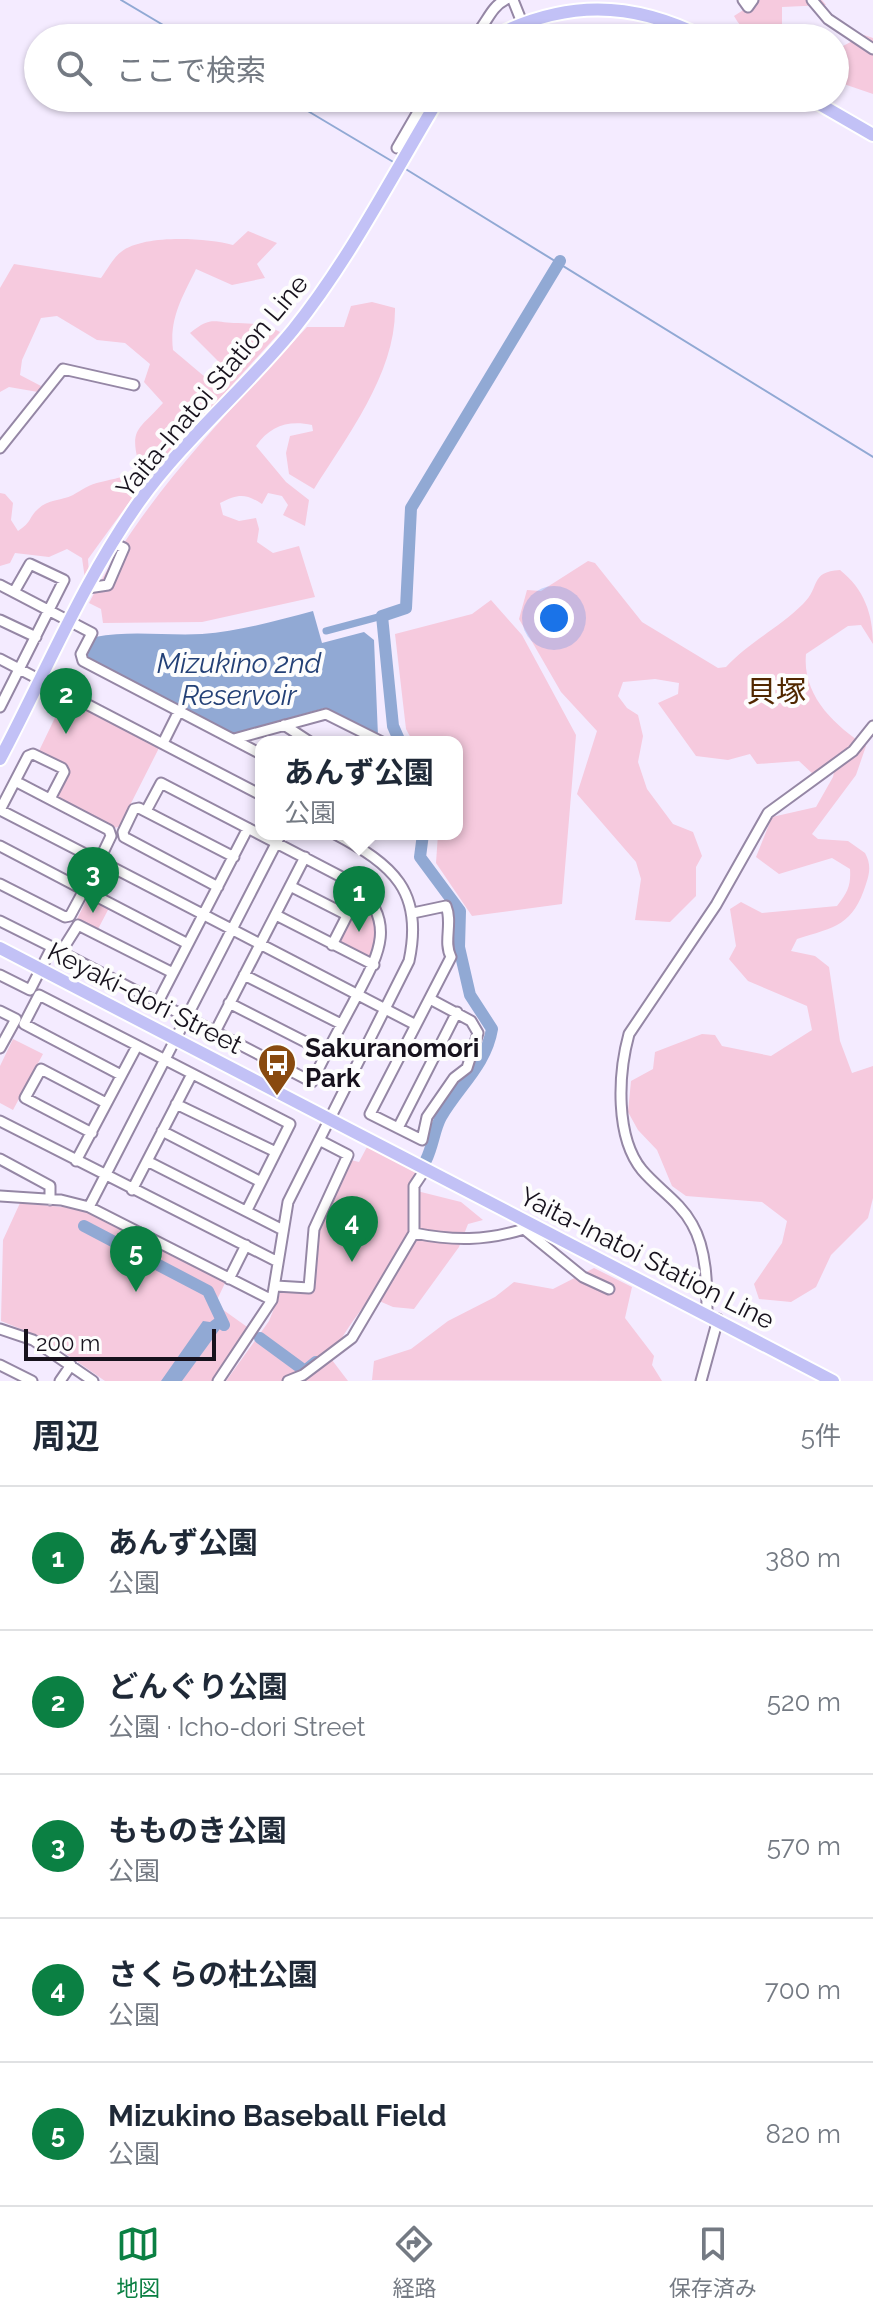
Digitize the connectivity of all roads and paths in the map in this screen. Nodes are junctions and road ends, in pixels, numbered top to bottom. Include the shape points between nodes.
1 (505, 0) edge
2 (513, 0) edge
3 (743, 0) edge
4 (753, 0) edge
5 (812, 0) edge
6 (521, 20) junction
7 (484, 24) edge
8 (514, 24) edge
9 (678, 24) edge
10 (836, 24) edge
11 (849, 33) edge
12 (873, 49) edge
13 (423, 112) edge
14 (425, 112) edge
15 (833, 112) edge
16 (873, 135) edge
17 (397, 148) dead end
18 (134, 385) dead end
19 (0, 448) edge
20 (0, 585) edge
21 (14, 592) junction
22 (50, 611) junction
23 (0, 620) edge
24 (71, 622) junction
25 (36, 637) junction
26 (0, 659) edge
27 (20, 669) junction
28 (41, 680) junction
29 (1, 702) edge
30 (179, 711) junction
31 (284, 725) junction
32 (873, 726) edge
33 (301, 736) edge
34 (370, 736) edge
35 (234, 739) junction
36 (163, 743) junction
37 (255, 751) edge
38 (0, 759) edge
39 (15, 781) junction
40 (255, 792) edge
41 (50, 799) junction
42 (0, 810) edge
43 (146, 811) junction
44 (248, 828) junction
45 (255, 830) edge
46 (278, 840) edge
47 (282, 840) edge
48 (347, 840) edge
49 (0, 846) edge
50 (234, 857) junction
51 (305, 857) junction
52 (0, 884) edge
53 (290, 886) junction
54 (218, 887) junction
55 (364, 892) junction
56 (413, 913) junction
57 (203, 915) junction
58 (276, 915) junction
59 (347, 915) junction
60 (0, 921) edge
61 (232, 930) junction
62 (188, 944) junction
63 (260, 945) junction
64 (332, 945) junction
65 (0, 948) edge
66 (374, 965) junction
67 (41, 969) junction
68 (173, 973) junction
69 (0, 975) edge
70 (244, 975) junction
71 (356, 996) junction
72 (430, 999) junction
73 (158, 1002) junction
74 (229, 1003) junction
75 (0, 1011) edge
76 (386, 1011) junction
77 (457, 1012) junction
78 (187, 1017) junction
79 (341, 1024) junction
80 (416, 1025) junction
81 (215, 1032) junction
82 (175, 1039) junction
83 (137, 1046) junction
84 (0, 1048) edge
85 (327, 1053) junction
86 (165, 1060) junction
87 (192, 1074) junction
88 (121, 1075) junction
89 (106, 1103) junction
90 (176, 1104) junction
91 (330, 1119) junction
92 (0, 1121) edge
93 (398, 1128) junction
94 (162, 1131) junction
95 (92, 1133) junction
96 (319, 1140) junction
97 (276, 1152) junction
98 (0, 1159) edge
99 (76, 1161) junction
100 (147, 1161) junction
101 (426, 1168) junction
102 (440, 1175) joint
103 (105, 1177) junction
104 (261, 1182) junction
105 (132, 1190) junction
106 (0, 1196) edge
107 (50, 1200) junction
108 (89, 1207) junction
109 (247, 1210) junction
110 (526, 1225) junction
111 (281, 1229) junction
112 (414, 1233) junction
113 (246, 1245) junction
114 (278, 1262) junction
115 (229, 1279) junction
116 (276, 1286) junction
117 (609, 1289) dead end
118 (272, 1300) junction
119 (712, 1317) junction
120 (0, 1329) edge
121 (0, 1365) edge
122 (71, 1365) junction
123 (32, 1381) edge
124 (60, 1381) edge
125 (93, 1381) edge
126 (218, 1381) edge
127 (288, 1381) edge
128 (701, 1381) edge
129 (833, 1381) edge

1 - 7 street
2 - 6 street
3 - 4 street via 748,7
5 - 10 street
6 - 8 main road
6 - 9 main road via 565,6 616,4
11 - 12 street
13 - 17 street
14 - 24 main road, Yaita-Inatoi Station Line via 370,216 300,320 178,453 113,543
15 - 16 main road
18 - 19 street via 63,369
20 - 21 street
21 - 22 street
21 - 22 street via 30,564 64,580
22 - 24 street
22 - 25 street
23 - 25 street
24 - 28 main road, Yaita-Inatoi Station Line
24 - 30 street via 92,633 81,654 83,661
25 - 27 street
26 - 27 street
27 - 28 street
27 - 29 street
28 - 36 street
28 - 38 main road, Yaita-Inatoi Station Line
30 - 35 street
30 - 36 street
31 - 33 street
31 - 34 street via 326,714
31 - 35 street
32 - 119 street via 853,751 768,813 728,888 629,1034 629,1150 692,1224 704,1260
35 - 37 street
36 - 40 street
39 - 41 street
39 - 41 street via 33,754 62,768
39 - 42 street
41 - 42 street via 112,832 99,861
43 - 44 street via 161,783
43 - 50 street
43 - 54 street via 134,809 124,837
44 - 45 street
44 - 50 street
46 - 61 street
47 - 51 street
48 - 56 street via 391,868
49 - 52 street via 84,890 65,917
50 - 54 street
51 - 53 street
51 - 55 street
53 - 58 street
53 - 59 street
54 - 57 street
55 - 59 street
55 - 66 street via 381,927
56 - 72 street via 446,906 450,917 451,957
56 - 76 street via 409,961
57 - 61 street
57 - 62 street
57 - 62 street via 106,864 90,893
58 - 63 street
58 - 64 street
59 - 64 street
60 - 67 street via 52,947
61 - 63 street
61 - 78 street
62 - 68 street
63 - 70 street
63 - 71 street
64 - 66 street
65 - 67 main road, Keyaki-dori Street
66 - 71 street
67 - 69 street via 30,990
67 - 82 main road, Keyaki-dori Street
68 - 73 street
68 - 73 street via 74,926 61,952
70 - 74 street
70 - 79 street
71 - 76 street
71 - 79 street
72 - 77 street
72 - 80 street
73 - 78 street
74 - 81 street
74 - 85 street
75 - 84 street via 16,1019
76 - 80 street
76 - 91 street
77 - 93 street
77 - 93 street via 478,1033 467,1068 427,1117 422,1140
78 - 81 street
78 - 82 street
79 - 85 street
80 - 93 street via 370,1114
81 - 85 street via 312,1082
82 - 86 street
82 - 91 main road, Keyaki-dori Street
83 - 86 street
83 - 88 street
83 - 88 street via 39,995 24,1024
86 - 87 street
86 - 103 street
87 - 90 street
87 - 97 street via 290,1124
88 - 89 street
89 - 95 street
89 - 95 street via 41,1069 25,1098
90 - 94 street
90 - 97 street
91 - 96 street
91 - 101 main road, Keyaki-dori Street
92 - 99 street
94 - 100 street
94 - 104 street
95 - 99 street
96 - 111 street via 288,1202
96 - 116 street via 348,1155 314,1229 309,1288
97 - 104 street
98 - 107 street via 50,1186
99 - 103 street
100 - 105 street
100 - 109 street
101 - 102 main road, Keyaki-dori Street
101 - 112 street via 414,1186
102 - 110 main road, Yaita-Inatoi Station Line
103 - 105 street
103 - 108 street
104 - 109 street
105 - 113 street
106 - 107 street
107 - 108 street
108 - 115 street
109 - 111 street
110 - 112 street via 495,1238 457,1240
110 - 117 street via 583,1277
110 - 119 main road, Yaita-Inatoi Station Line
111 - 114 street
112 - 127 street via 352,1338
113 - 114 street
113 - 115 street
114 - 116 street
115 - 118 street
116 - 118 street
118 - 126 street
119 - 128 street
119 - 129 main road, Yaita-Inatoi Station Line
120 - 122 street via 33,1340
121 - 123 street
122 - 124 street
122 - 125 street

